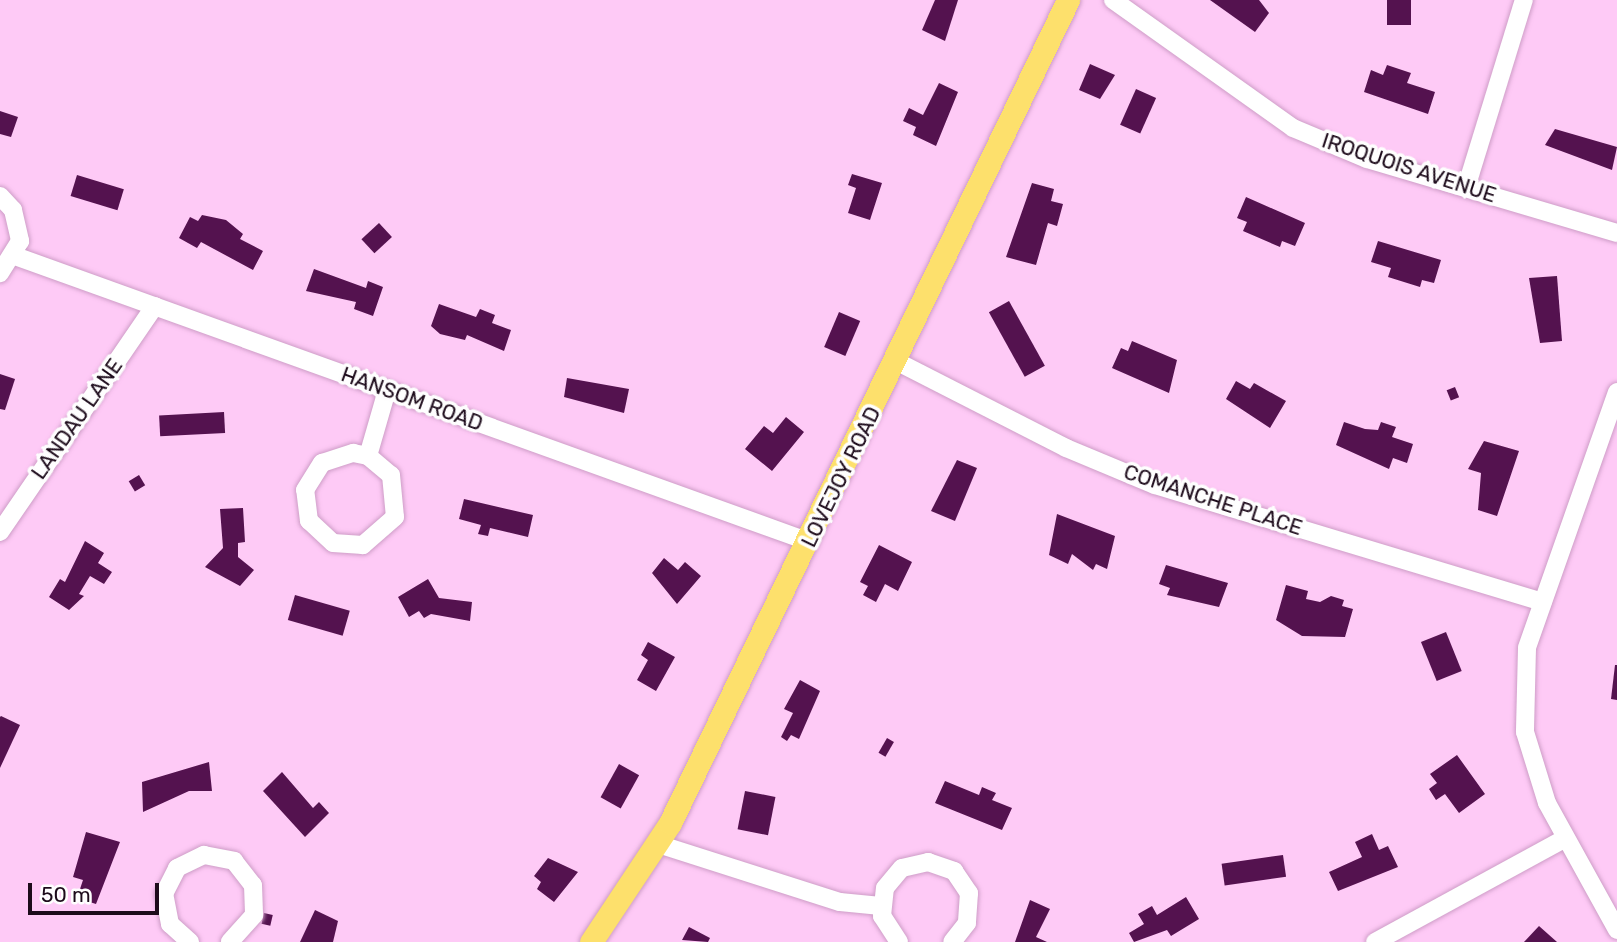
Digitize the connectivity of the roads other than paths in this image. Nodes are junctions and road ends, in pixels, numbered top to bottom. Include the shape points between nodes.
1 (1068, 0) edge
2 (1113, 0) edge
3 (1524, 0) edge
4 (1466, 188) junction
5 (0, 196) edge
6 (1617, 233) edge
7 (15, 256) junction
8 (0, 273) edge
9 (155, 306) junction
10 (896, 361) junction
11 (387, 390) junction
12 (1617, 392) edge
13 (368, 456) junction
14 (0, 532) edge
15 (810, 542) junction
16 (1543, 602) junction
17 (1566, 838) junction
18 (658, 844) junction
19 (881, 906) junction
20 (1617, 930) edge
21 (190, 942) edge
22 (230, 942) edge
23 (591, 942) edge
24 (899, 942) edge
25 (952, 942) edge
26 (1375, 942) edge

1 - 10 main road, LOVEJOY ROAD
2 - 4 street, IROQUOIS AVENUE via 1293,128 1367,159
3 - 4 street
4 - 6 street, IROQUOIS AVENUE
5 - 7 street via 19,225
7 - 8 street
7 - 9 street, HANSOM ROAD
9 - 11 street, HANSOM ROAD
9 - 14 street, LANDAU LANE
10 - 15 main road, LOVEJOY ROAD
10 - 16 street, COMANCHE PLACE via 1066,448 1155,485
11 - 13 street
11 - 15 street, HANSOM ROAD
12 - 16 street
13 - 13 street via 391,475 395,517 363,545 333,543 309,521 308,482 336,455
15 - 18 main road, LOVEJOY ROAD
16 - 17 street via 1527,648 1525,732 1547,803
17 - 20 street
17 - 26 street
18 - 19 street via 839,902
18 - 23 main road, LOVEJOY ROAD
19 - 24 street
19 - 25 street via 885,888 902,868 919,862 946,866 965,885 971,902 967,923
21 - 22 street via 170,924 164,894 177,868 204,855 234,861 253,885 254,915

